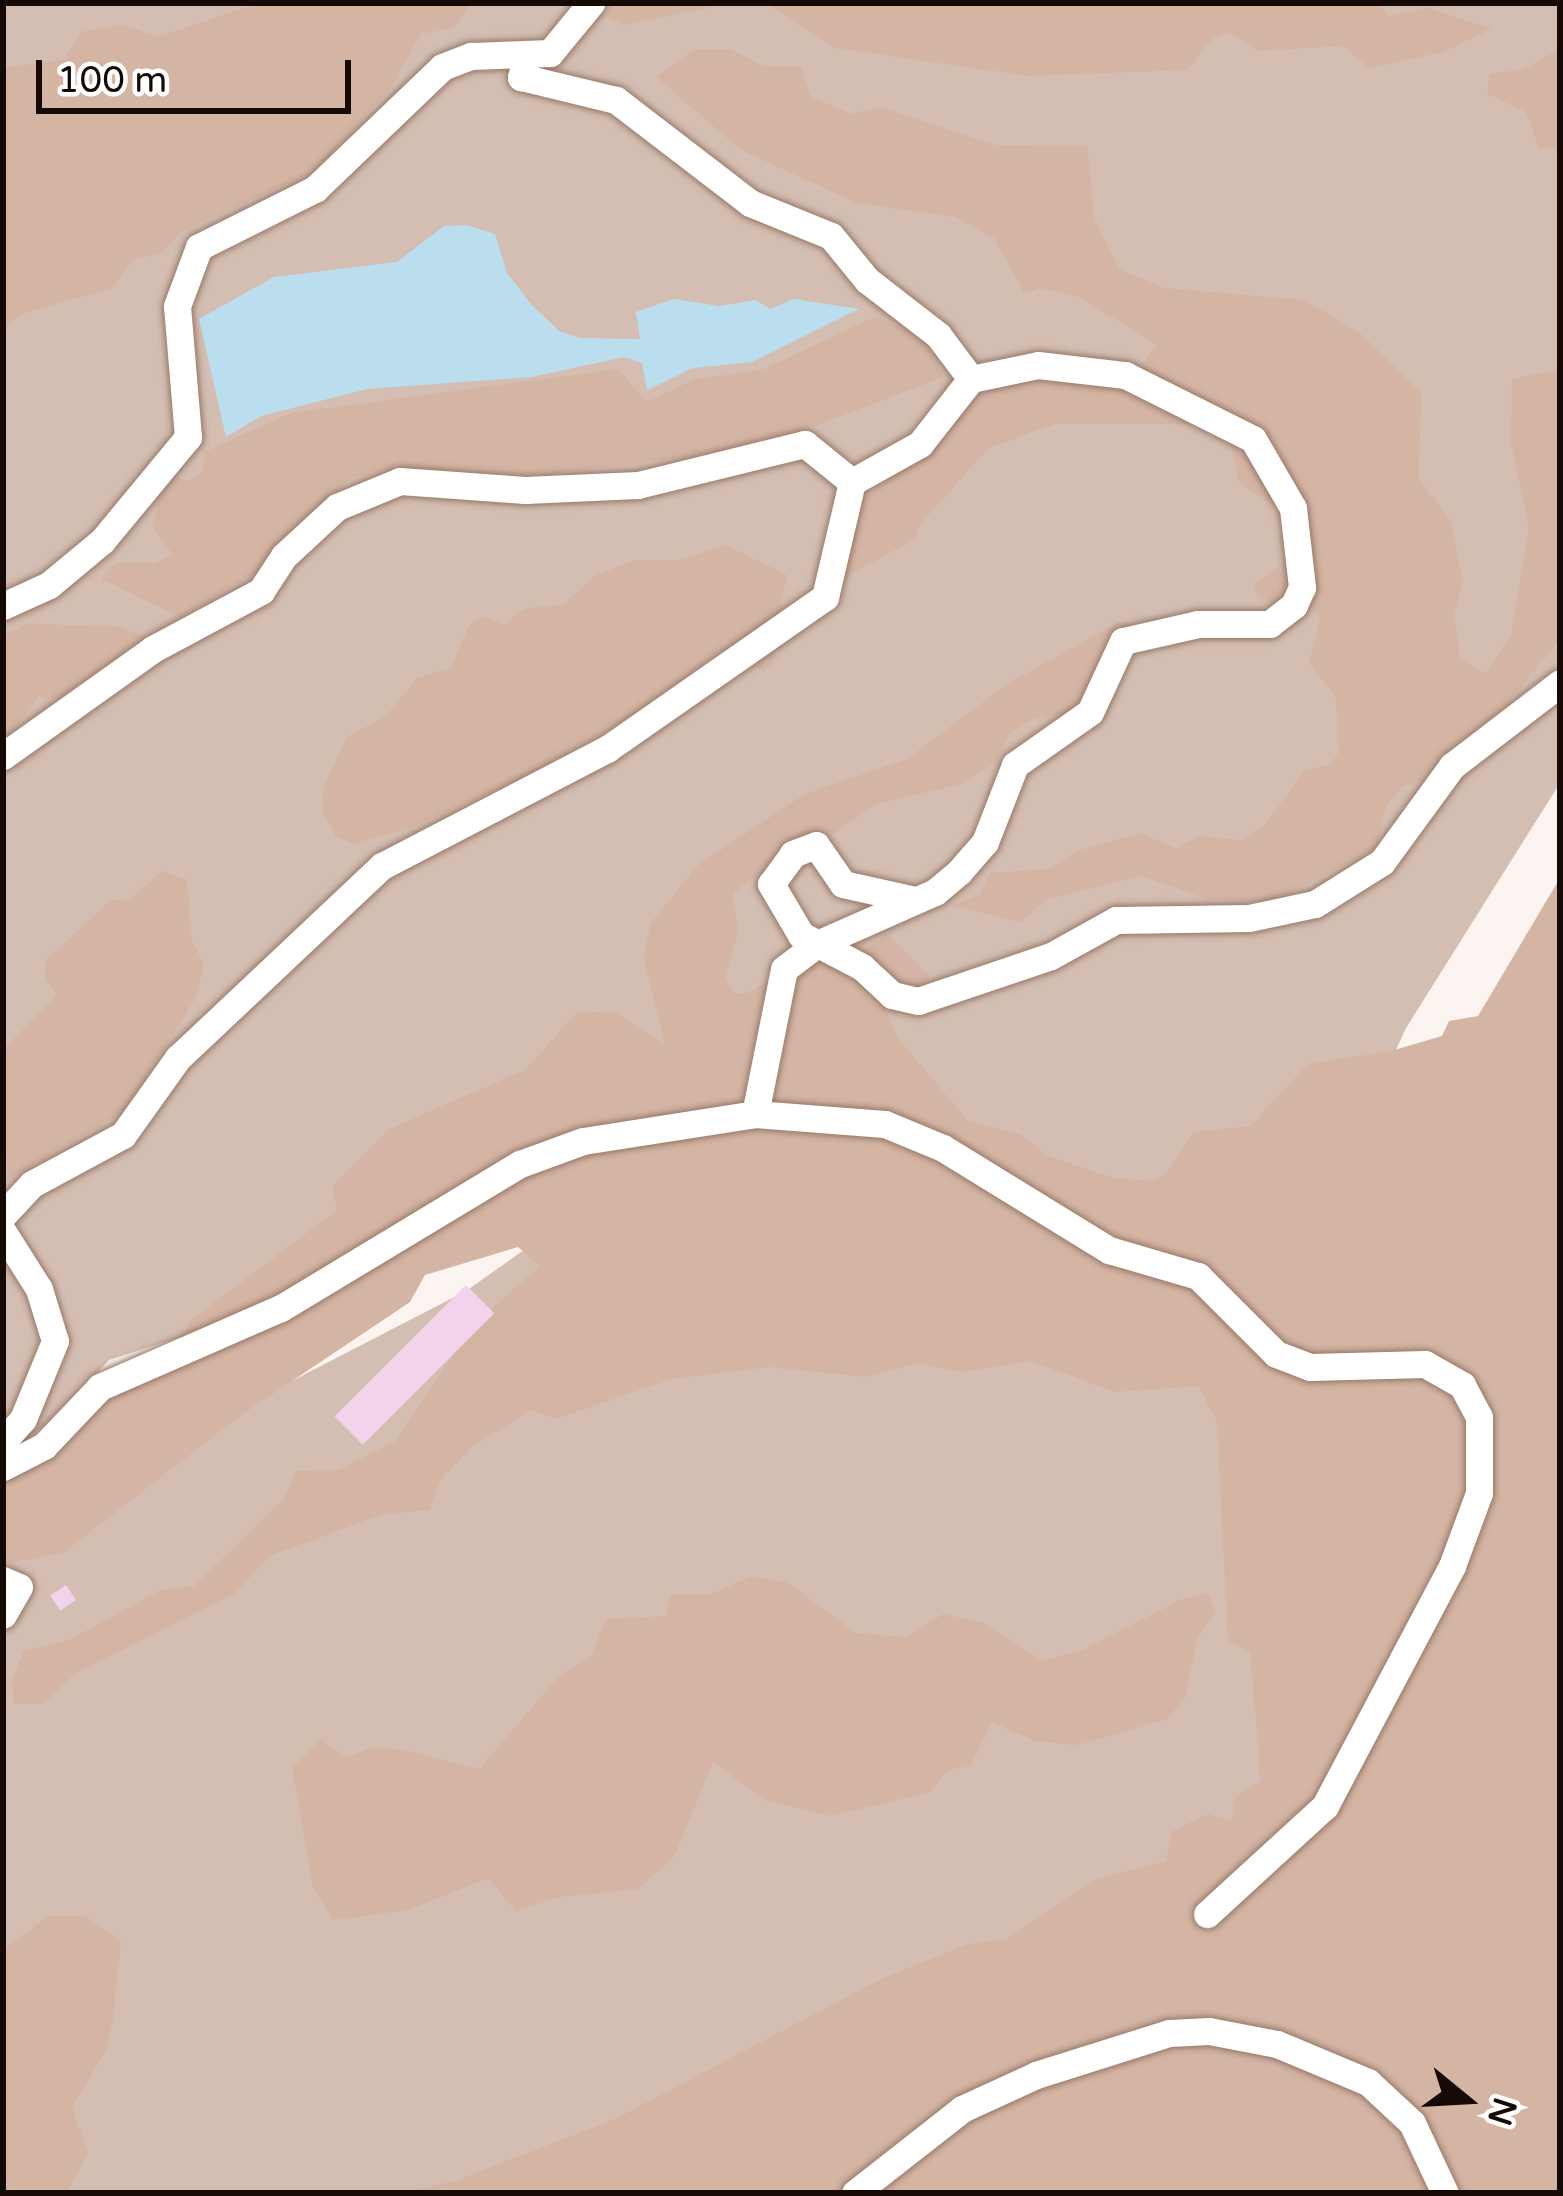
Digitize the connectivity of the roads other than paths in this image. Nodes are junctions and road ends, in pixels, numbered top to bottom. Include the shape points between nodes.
1 (591, 3) edge
2 (526, 56) junction
3 (971, 380) junction
4 (853, 482) junction
5 (3, 606) edge
6 (1560, 682) edge
7 (3, 756) edge
8 (917, 901) junction
9 (817, 944) junction
10 (754, 1114) junction
11 (3, 1215) edge
12 (3, 1232) edge
13 (3, 1441) edge
14 (3, 1467) edge
15 (3, 1580) edge
16 (3, 1615) edge
17 (1207, 1914) dead end
18 (855, 2193) edge
19 (1445, 2193) edge

1 - 2 street via 559,47
2 - 3 street via 521,77 616,100 750,202 831,236 867,280 938,335
2 - 5 street via 454,60 315,189 199,248 177,306 188,437 102,541 49,585
3 - 4 street via 920,444
3 - 8 street via 1008,368 1073,366 1126,375 1224,420 1275,465 1293,508 1302,587 1270,624 1198,625 1124,641 1090,712 1015,765 985,842
4 - 7 street via 805,444 638,485 525,490 400,481 376,488 337,507 296,543 260,591 153,649
4 - 11 street via 825,598 607,749 382,866 178,1058 123,1135 32,1184
6 - 9 street via 1452,766 1382,862 1315,904 1249,918 1116,920 1051,956 917,1000 892,995 862,967
8 - 9 street
8 - 9 street via 862,893 843,884 825,847 804,849 771,884 801,935
9 - 10 street via 784,969 773,997
10 - 14 street via 583,1141 520,1164 281,1308 100,1387 44,1446
10 - 17 street via 849,1117 943,1148 1109,1250 1198,1276 1276,1354 1425,1364 1462,1385 1479,1418 1479,1493 1452,1566 1325,1806
12 - 13 street via 39,1289 55,1341 23,1419
15 - 16 street via 19,1587
18 - 19 street via 962,2109 1036,2075 1169,2033 1209,2031 1277,2044 1368,2082 1412,2122

